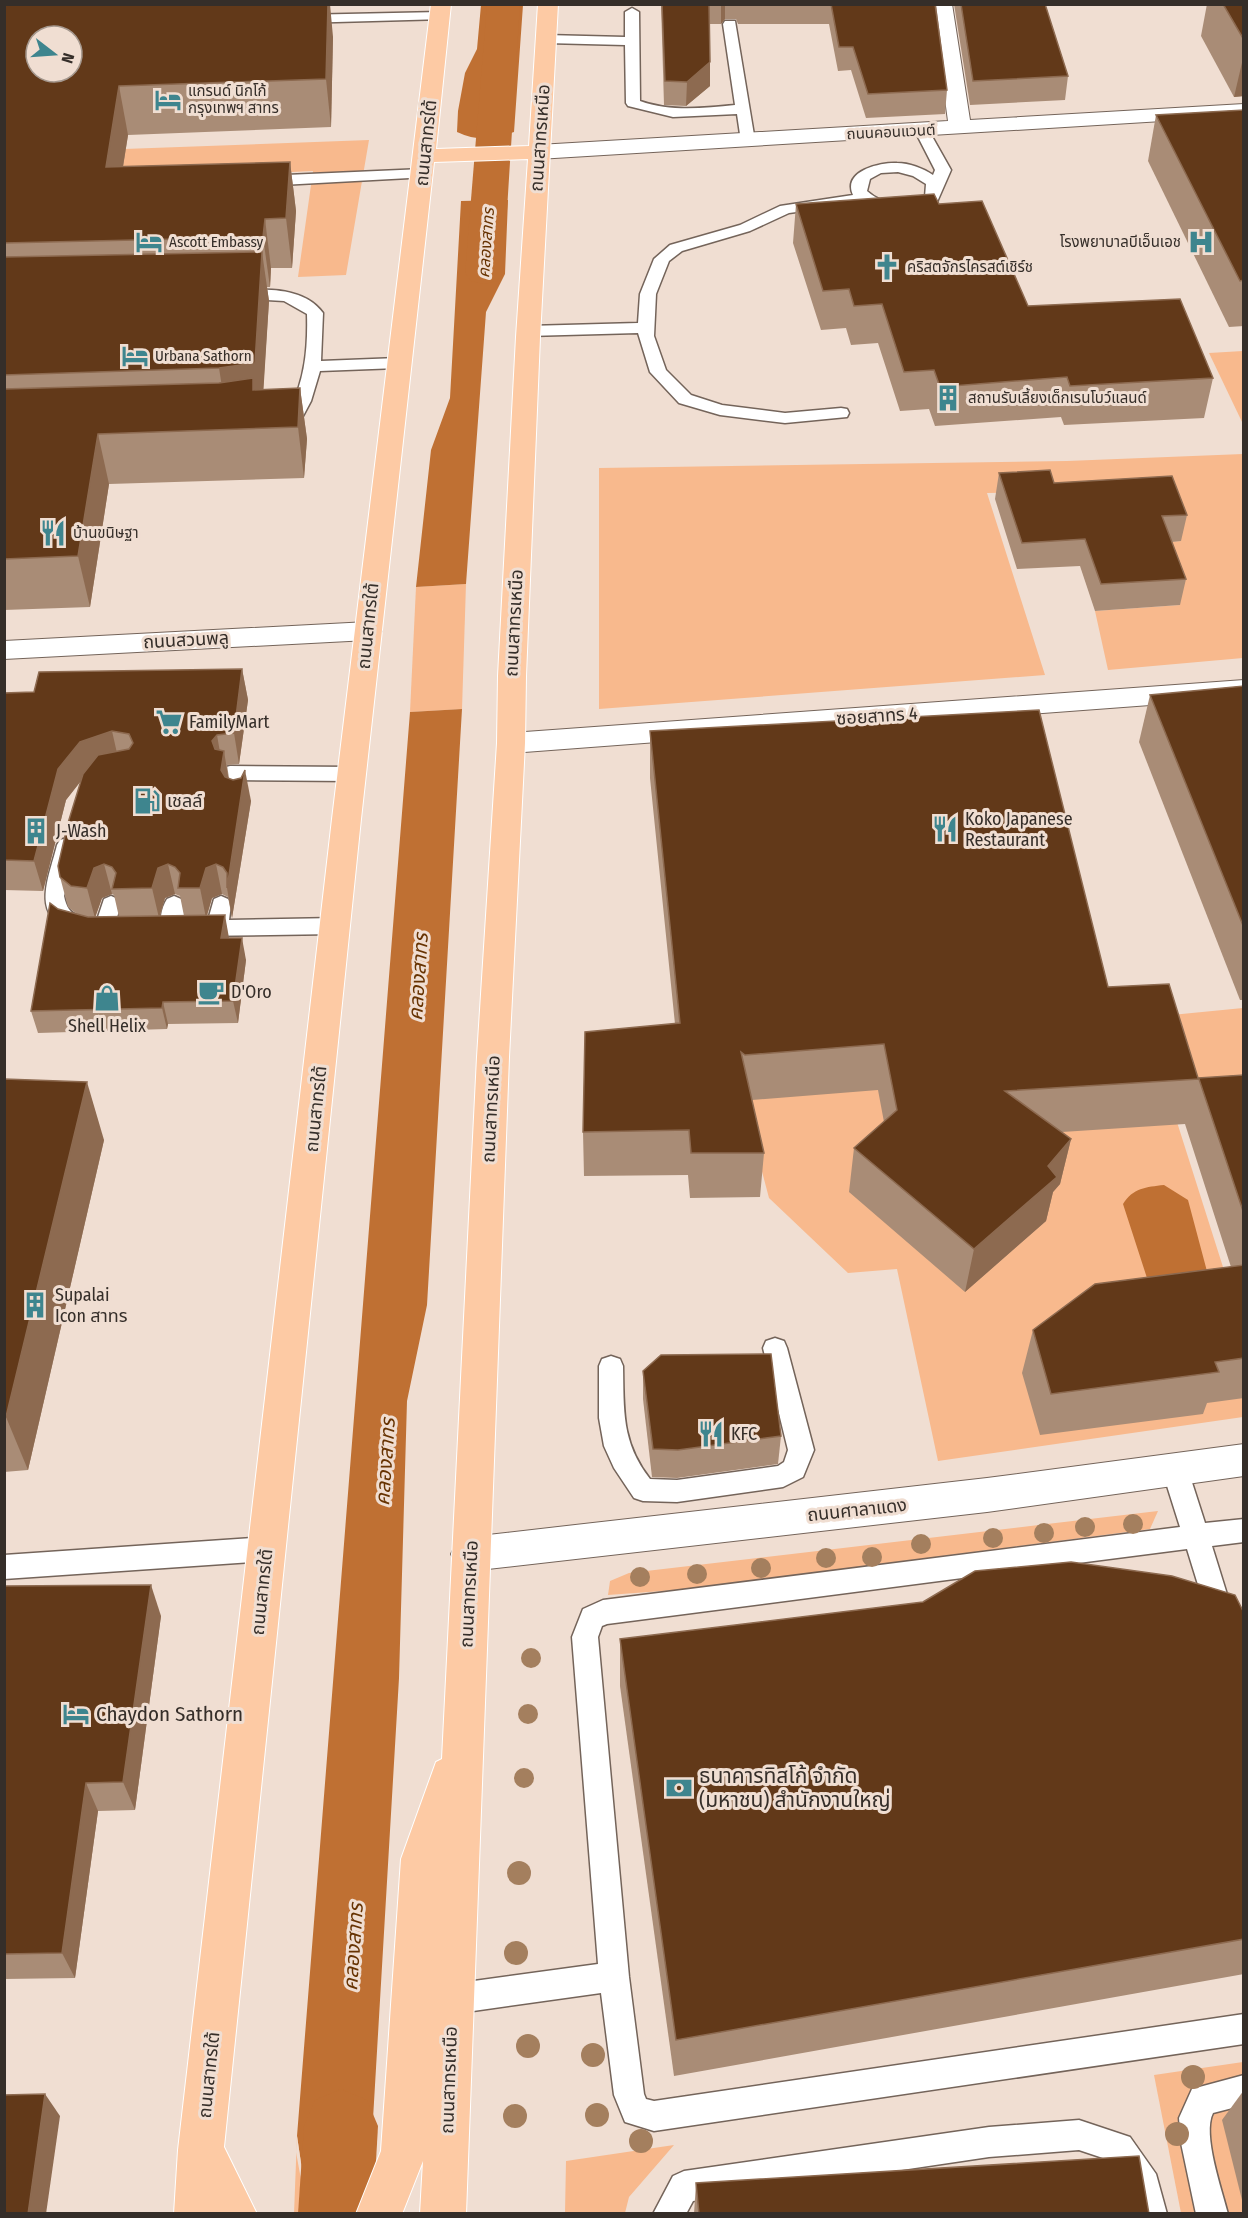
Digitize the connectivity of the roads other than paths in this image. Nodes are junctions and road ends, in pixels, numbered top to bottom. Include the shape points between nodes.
1 (548, 4) edge
2 (942, 4) edge
3 (441, 10) edge
4 (632, 12) dead end
5 (291, 19) edge
6 (730, 24) dead end
7 (546, 39) junction
8 (633, 41) junction
9 (742, 110) junction
10 (1244, 110) edge
11 (960, 128) junction
12 (922, 130) junction
13 (748, 141) junction
14 (525, 152) junction
15 (424, 165) junction
16 (249, 182) edge
17 (935, 185) junction
18 (864, 198) junction
19 (220, 295) edge
20 (647, 328) junction
21 (528, 331) junction
22 (398, 363) junction
23 (311, 366) junction
24 (841, 413) dead end
25 (260, 422) edge
26 (368, 631) junction
27 (4, 650) edge
28 (1244, 688) edge
29 (511, 743) junction
30 (352, 774) junction
31 (238, 779) edge
32 (72, 822) edge
33 (111, 904) edge
34 (174, 904) dead end
35 (221, 904) dead end
36 (336, 926) junction
37 (218, 927) junction
38 (149, 928) edge
39 (171, 928) junction
40 (105, 929) junction
41 (127, 929) edge
42 (775, 1348) dead end
43 (611, 1366) dead end
44 (1244, 1460) edge
45 (1175, 1470) junction
46 (1244, 1530) edge
47 (1196, 1537) junction
48 (267, 1549) junction
49 (470, 1554) junction
50 (4, 1567) edge
51 (1227, 1637) edge
52 (462, 1740) junction
53 (614, 1977) junction
54 (452, 1999) junction
55 (1244, 2029) edge
56 (1244, 2090) edge
57 (201, 2150) junction
58 (196, 2214) edge
59 (234, 2214) edge
60 (379, 2214) edge
61 (443, 2214) edge
62 (668, 2214) edge
63 (1151, 2214) edge
64 (1212, 2214) edge

1 - 7 main road, ถนนสาทรเหนือ
2 - 11 street
3 - 5 lane
3 - 15 main road, ถนนสาทรใต้
4 - 8 lane
6 - 9 lane
7 - 8 lane
7 - 14 main road, ถนนสาทรเหนือ
8 - 9 lane via 633,103 670,112
9 - 13 lane
10 - 11 street, ถนนคอนแวนต์
11 - 12 street, ถนนคอนแวนต์
12 - 13 street, ถนนคอนแวนต์
12 - 17 lane via 943,170
13 - 14 street, ถนนคอนแวนต์
14 - 15 main road via 460,155
14 - 21 main road, ถนนสาทรเหนือ
15 - 16 lane
15 - 22 main road, ถนนสาทรใต้
17 - 18 lane via 932,199 912,207 886,207
17 - 18 lane via 921,172 898,167 875,170 860,179 859,192
18 - 20 lane via 785,209 746,228 676,248 662,259 648,294
19 - 23 lane via 278,294 308,305 315,313 317,337
20 - 21 lane
20 - 24 lane via 658,372 685,399 720,410 785,418
21 - 29 main road, ถนนสาทรเหนือ
22 - 23 lane
22 - 26 main road, ถนนสาทรใต้
23 - 25 lane via 297,412
26 - 27 street, ถนนสวนพลู
26 - 30 main road, ถนนสาทรใต้
28 - 29 street, ซอยสาทร 4
29 - 49 main road, ถนนสาทรเหนือ
30 - 31 lane
30 - 36 main road, ถนนสาทรใต้
32 - 40 lane via 54,896 56,911 72,924
33 - 40 lane
34 - 39 lane
35 - 37 lane
36 - 37 lane
36 - 48 main road, ถนนสาทรใต้
37 - 39 lane
38 - 39 lane
40 - 41 lane
42 - 43 lane via 801,1450 794,1469 783,1476 677,1491 643,1490 626,1470 613,1437
44 - 45 street, ถนนศาลาแดง
45 - 47 lane
45 - 49 street, ถนนศาลาแดง
46 - 47 lane
47 - 51 lane
47 - 53 lane via 595,1614 585,1637
48 - 50 lane
48 - 57 main road, ถนนสาทรใต้
49 - 52 main road, ถนนสาทรเหนือ
52 - 54 main road, ถนนสาทรเหนือ
52 - 60 main road via 422,1859 404,2151
53 - 54 lane
53 - 55 lane via 629,2096 636,2111 654,2115
54 - 61 main road, ถนนสาทรเหนือ
56 - 64 lane via 1203,2100 1194,2118
57 - 58 main road, ถนนสาทรใต้
57 - 59 main road
62 - 63 lane via 684,2187 989,2142 1079,2135 1119,2148 1145,2185

